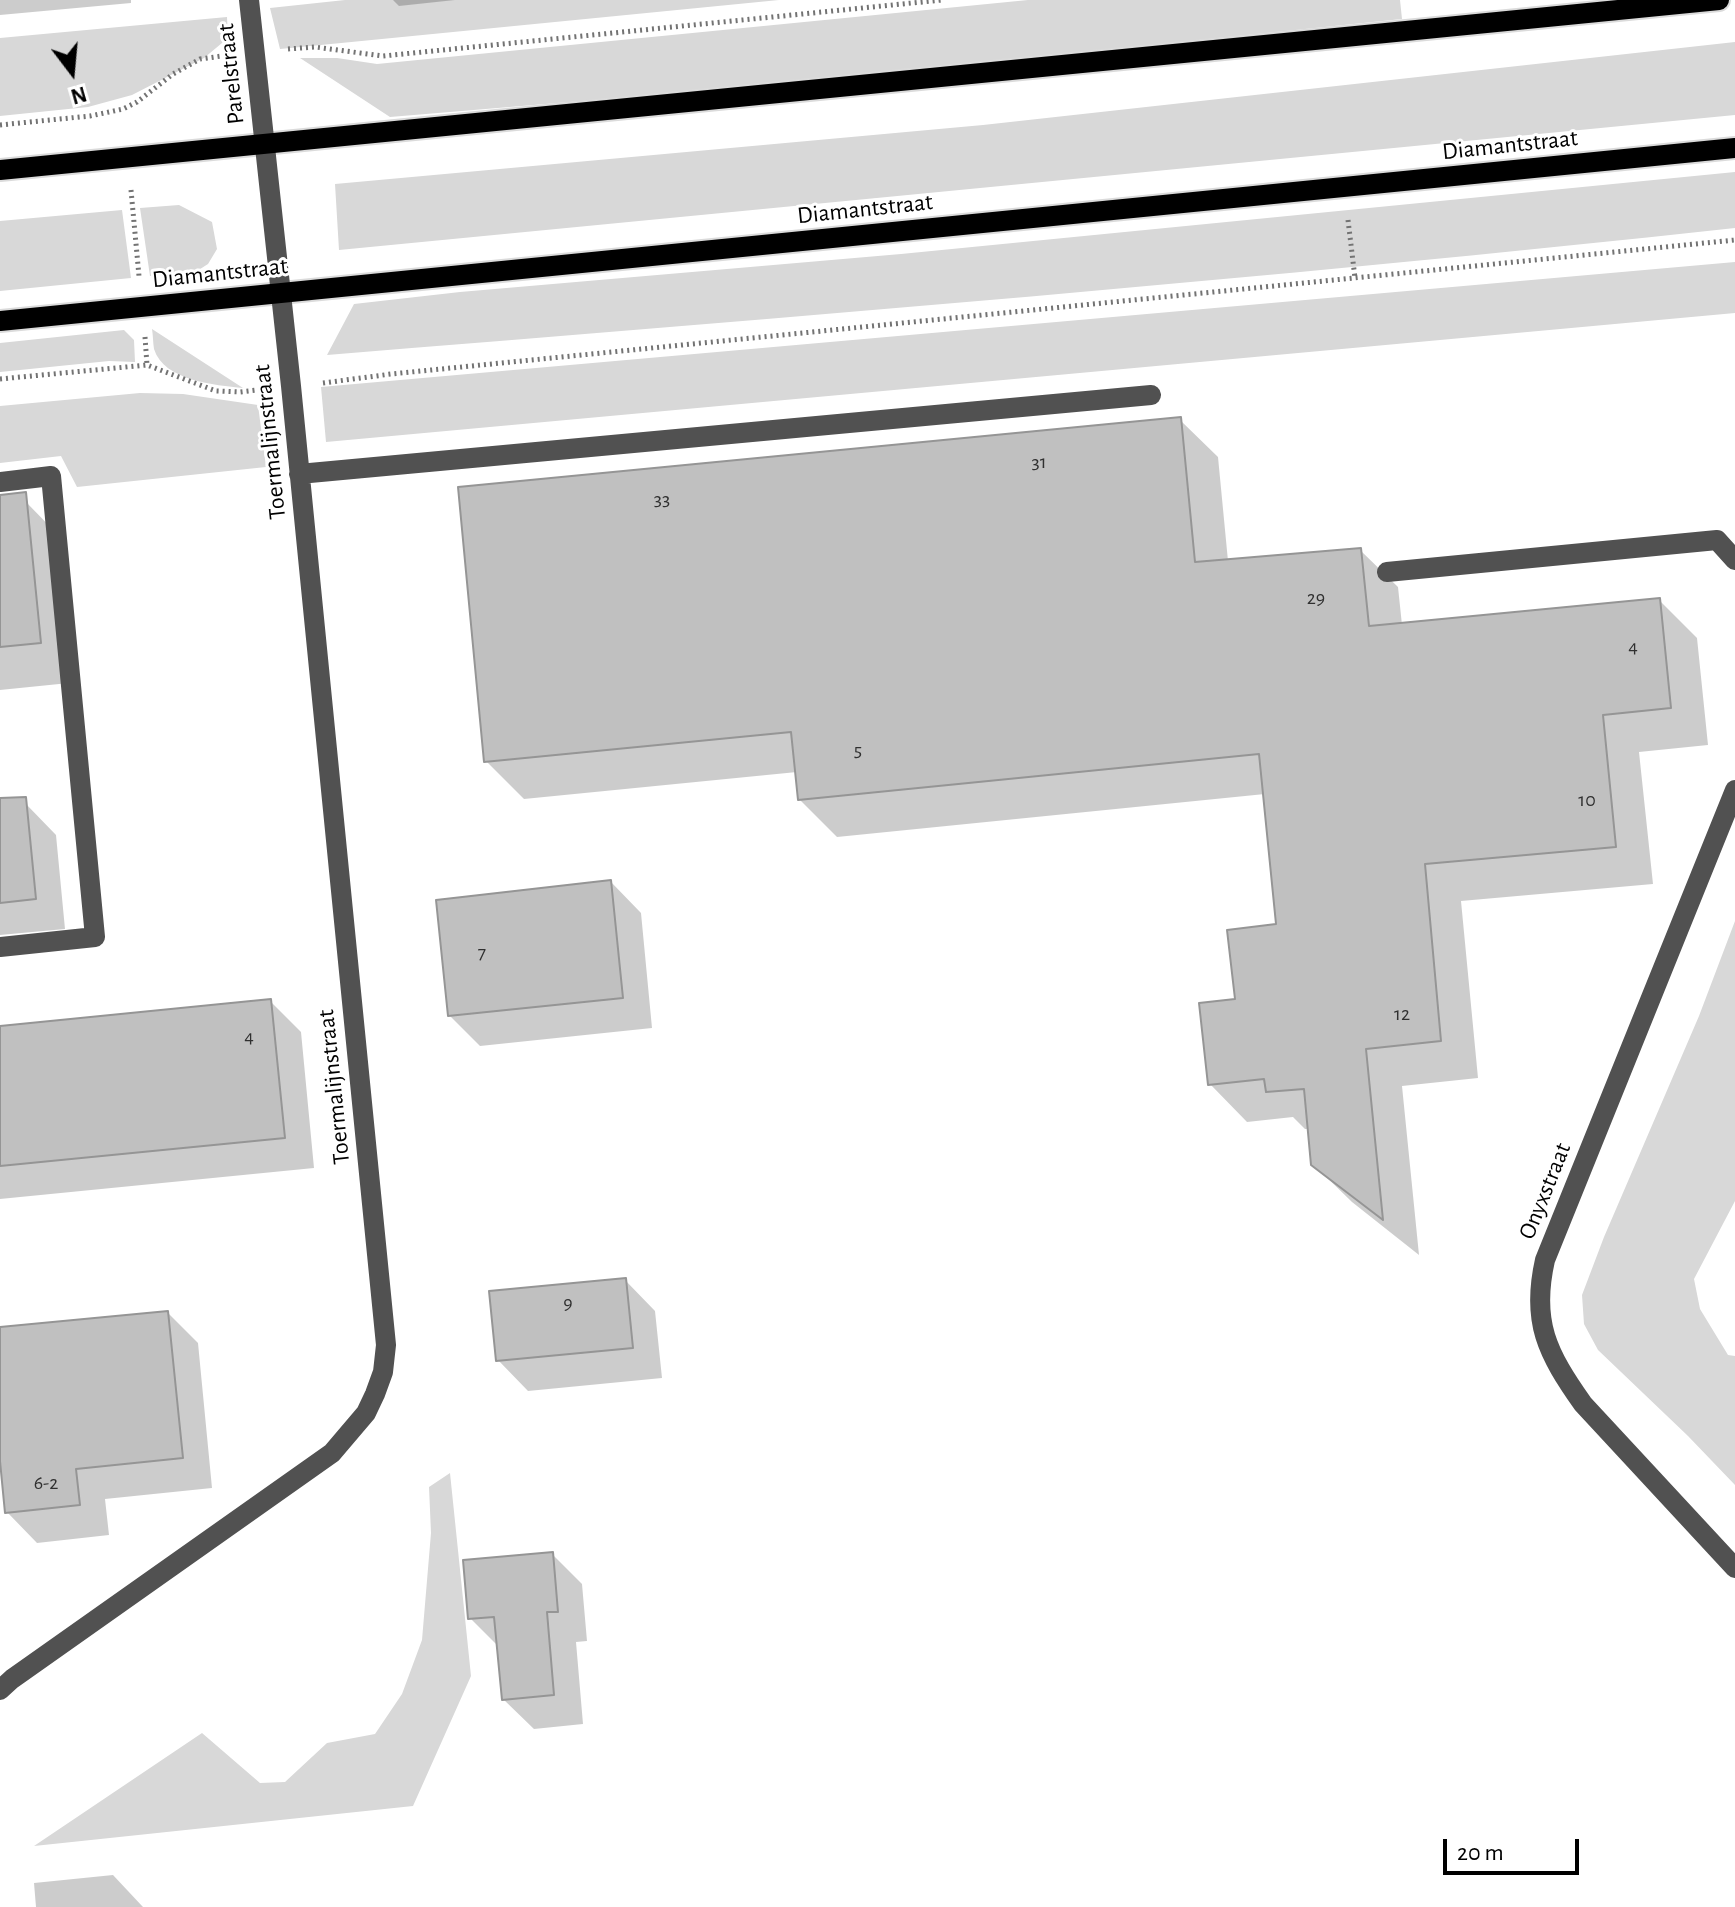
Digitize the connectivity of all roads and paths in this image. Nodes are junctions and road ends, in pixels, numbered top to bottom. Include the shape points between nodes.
1 (249, 0) edge
2 (942, 0) edge
3 (1719, 0) edge
4 (254, 51) junction
5 (0, 125) edge
6 (264, 143) junction
7 (1735, 148) edge
8 (128, 157) junction
9 (0, 170) edge
10 (1346, 207) dead end
11 (1735, 240) edge
12 (1356, 278) junction
13 (281, 293) junction
14 (142, 307) junction
15 (0, 321) edge
16 (147, 365) junction
17 (0, 379) edge
18 (291, 386) junction
19 (1151, 395) dead end
20 (299, 474) junction
21 (0, 482) edge
22 (1735, 560) edge
23 (1387, 572) dead end
24 (1735, 790) edge
25 (0, 947) edge
26 (1735, 1568) edge
27 (0, 1690) edge

1 - 4 street, Parelstraat
2 - 4 path via 383,56 315,47
3 - 6 main road
4 - 5 path via 200,59 123,109
4 - 6 street, Parelstraat
6 - 8 main road
6 - 13 street, Parelstraat
7 - 13 main road, Diamantstraat
8 - 9 main road
8 - 14 path
10 - 12 path
11 - 12 path
12 - 18 path
13 - 14 main road, Diamantstraat
13 - 18 street, Toermalijnstraat
14 - 15 main road, Diamantstraat
14 - 16 path
16 - 17 path
16 - 18 path via 216,391
18 - 20 street, Toermalijnstraat
19 - 20 street
20 - 27 street, Toermalijnstraat via 386,1345 383,1372 366,1413 332,1453
21 - 25 street via 51,476 95,937
22 - 23 street via 1717,540
24 - 26 street, Onyxstraat via 1545,1260 1538,1308 1562,1374 1583,1404

